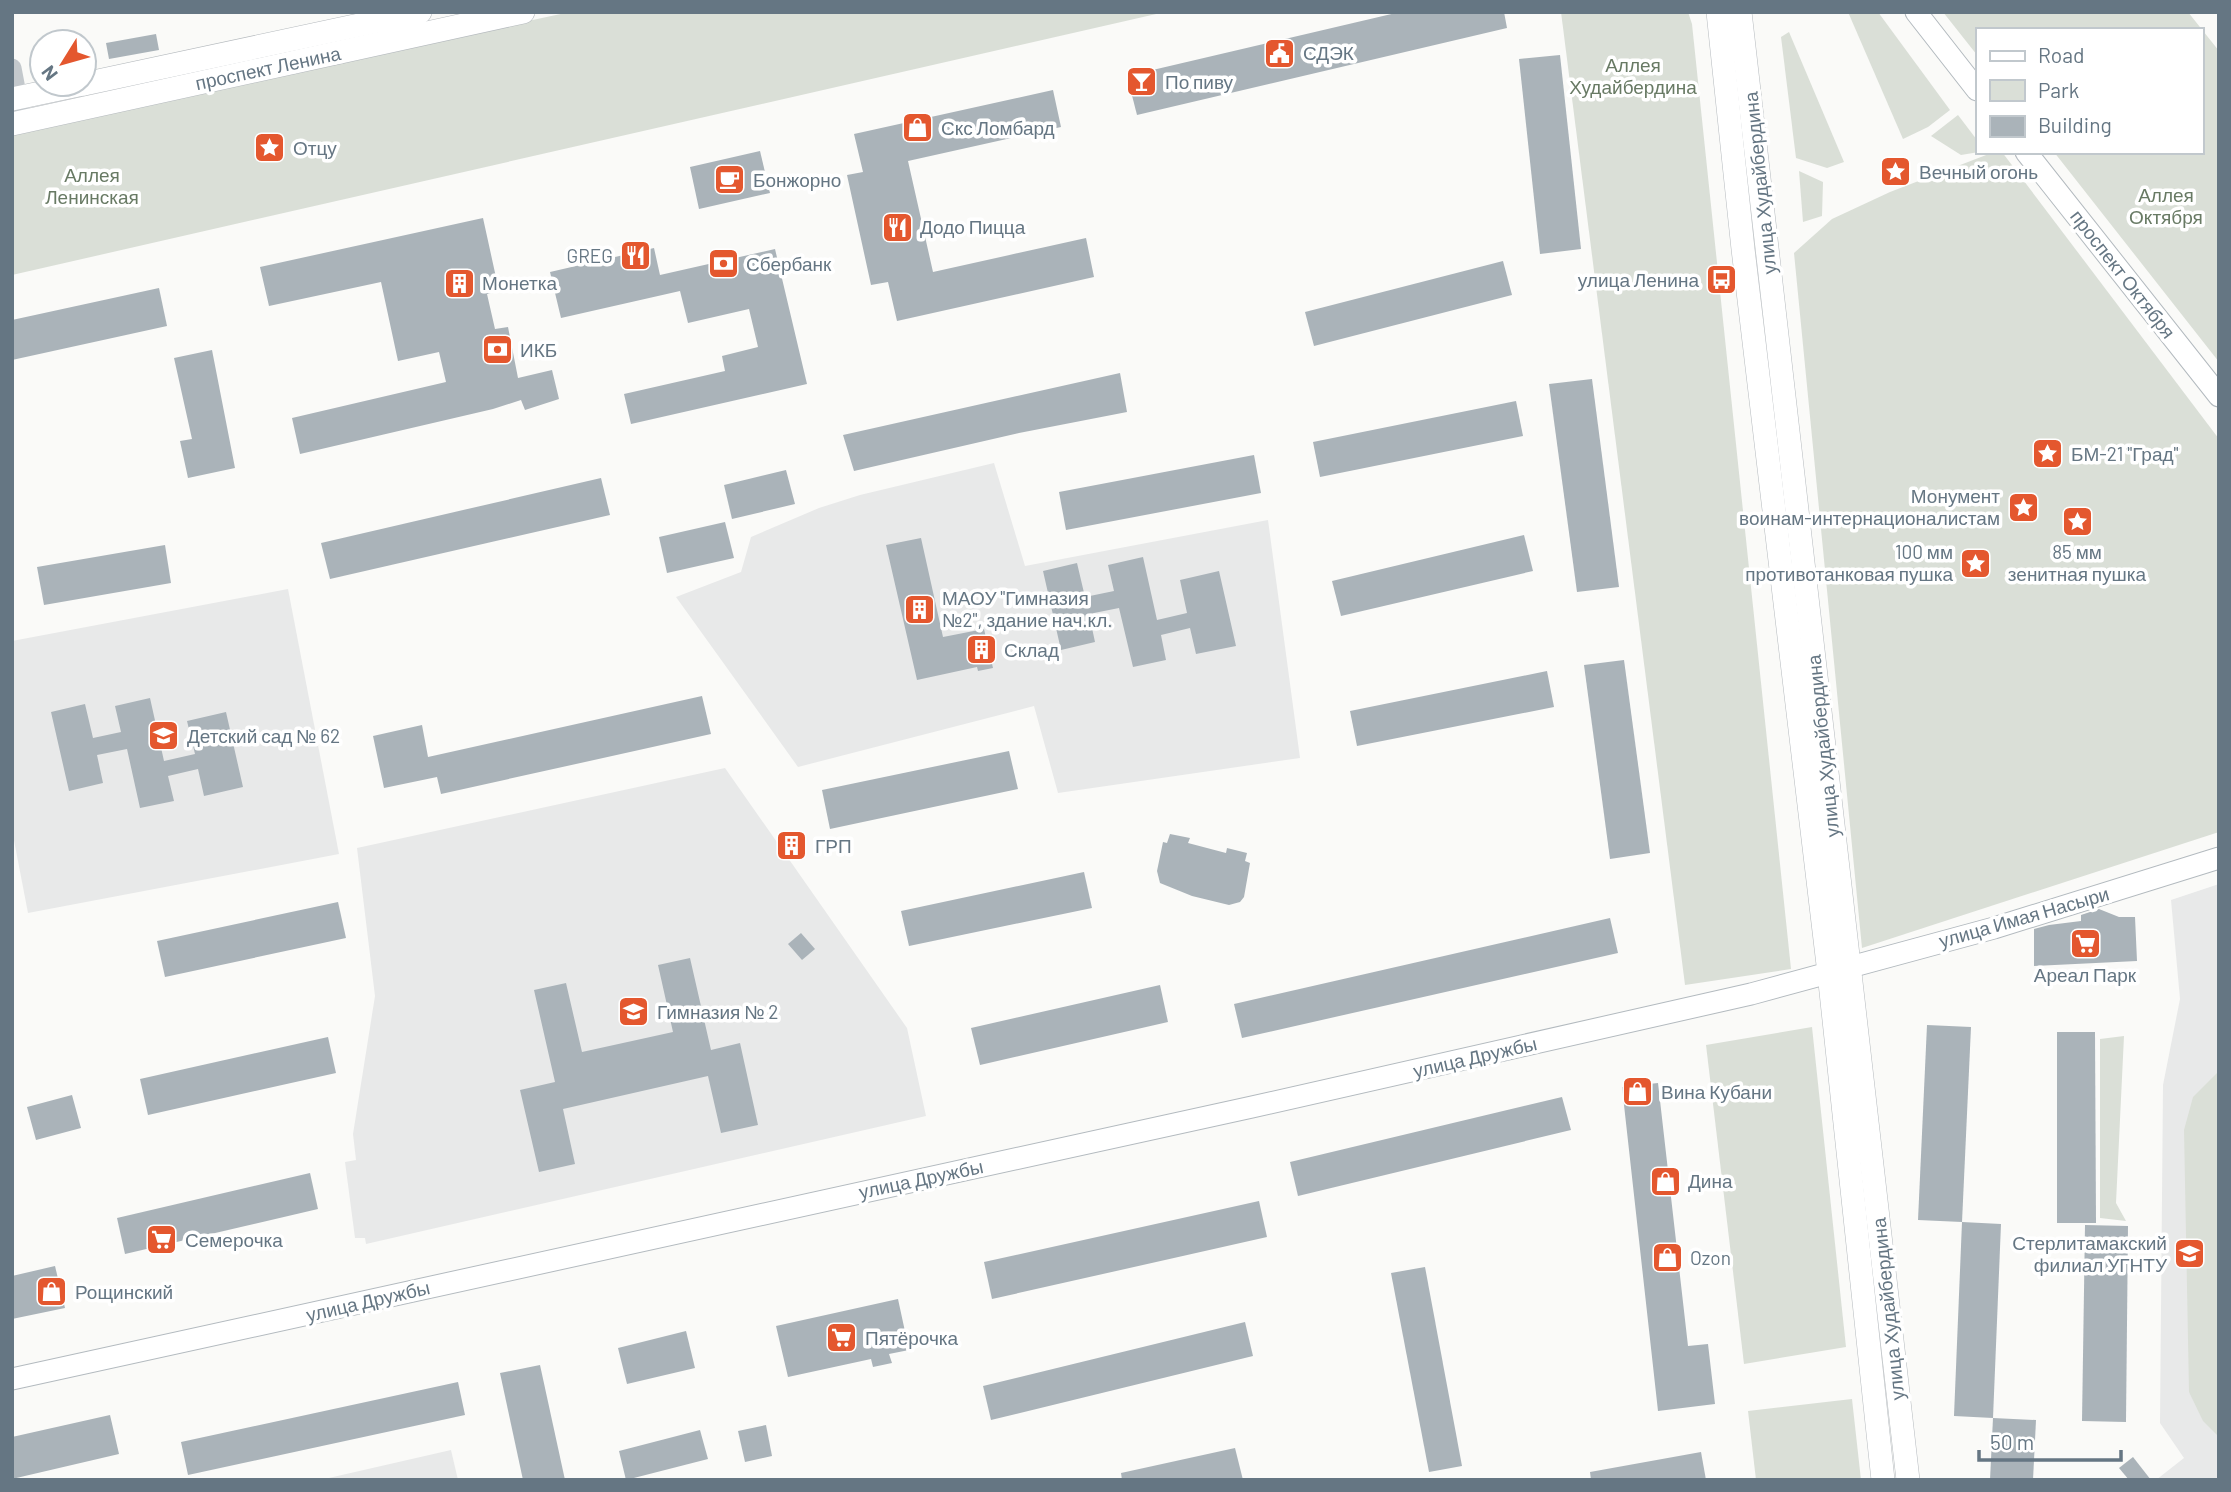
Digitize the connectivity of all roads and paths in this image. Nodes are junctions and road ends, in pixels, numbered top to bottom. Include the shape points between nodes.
1 (420, 12) edge
2 (523, 12) edge
3 (1718, 12) edge
4 (1740, 12) edge
5 (1916, 12) edge
6 (12, 68) edge
7 (98, 81) edge
8 (1976, 89) edge
9 (15, 98) edge
10 (17, 123) edge
11 (2028, 154) edge
12 (2219, 396) edge
13 (2219, 858) edge
14 (1839, 970) junction
15 (12, 1379) edge
16 (1883, 1480) edge
17 (1908, 1480) edge

1 - 7 main road, проспект Ленина
2 - 10 main road, проспект Ленина
3 - 14 main road, улица Худайбердина via 1743,248
4 - 14 main road, улица Худайбердина
5 - 8 main road
6 - 9 street
9 - 10 street
11 - 12 main road, проспект Октября
13 - 14 main road, улица Имая Насыри via 1994,928
14 - 15 main road, улица Дружбы via 1751,995 1252,1107
14 - 16 main road, улица Худайбердина
14 - 17 main road, улица Худайбердина

